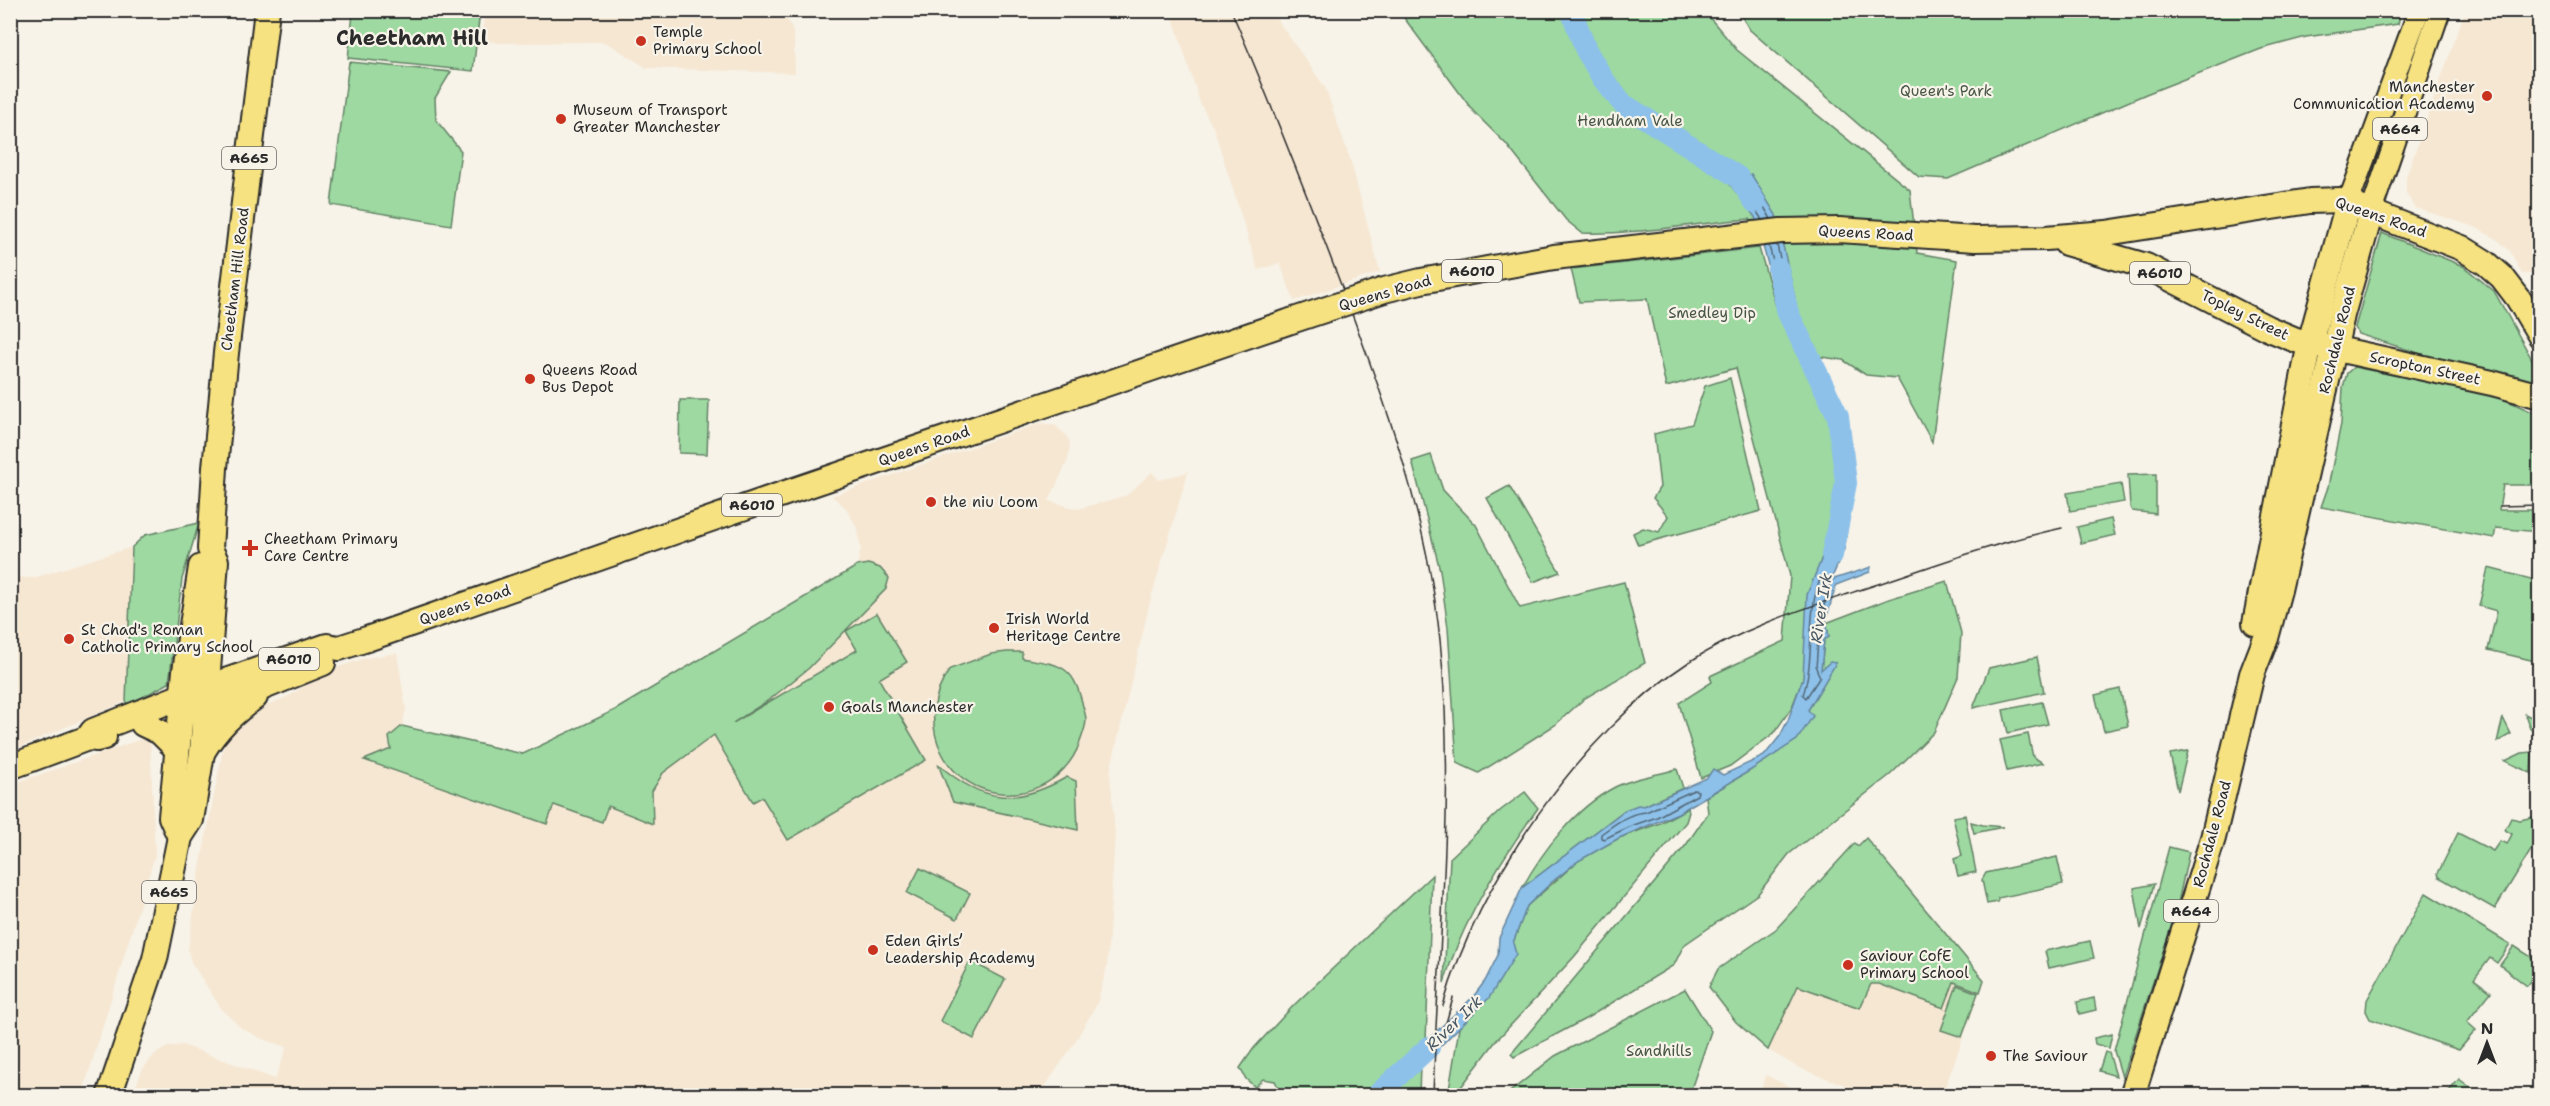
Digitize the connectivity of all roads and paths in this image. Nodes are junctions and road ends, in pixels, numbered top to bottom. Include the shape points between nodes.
1 (267, 10) edge
2 (2419, 10) edge
3 (2440, 10) edge
4 (2347, 208) junction
5 (2370, 218) junction
6 (2046, 238) junction
7 (2317, 312) junction
8 (2267, 328) junction
9 (2540, 335) edge
10 (2336, 342) junction
11 (2310, 343) junction
12 (2301, 391) junction
13 (2540, 396) edge
14 (210, 549) junction
15 (214, 580) junction
16 (339, 648) junction
17 (210, 651) junction
18 (2252, 674) junction
19 (239, 677) junction
20 (261, 688) junction
21 (194, 700) junction
22 (143, 724) junction
23 (88, 738) junction
24 (177, 749) junction
25 (202, 753) junction
26 (10, 767) edge
27 (177, 831) junction
28 (109, 1095) edge
29 (2132, 1095) edge

1 - 14 highway, Cheetham Hill Road / A665 via 226,353
2 - 4 main road, Rochdale Road / A664
3 - 5 main road, Rochdale Road / A664
4 - 5 highway, Queens Road
4 - 6 highway, Queens Road / A6010 via 2270,215 2257,211
4 - 7 highway, Rochdale Road / A664
5 - 9 highway, Queens Road via 2429,233 2486,263 2511,289
5 - 10 highway, Rochdale Road / A664
6 - 8 highway, Topley Street / A6010 via 2146,266
6 - 16 highway, Queens Road / A6010, bridge via 1781,231 1530,261 1384,290
7 - 10 highway via 2321,327
7 - 11 highway, Rochdale Road / A664
8 - 11 highway, Topley Street / A6010
8 - 12 highway via 2291,359
10 - 11 highway, Scropton Street / A6010
10 - 13 highway, Scropton Street / A6010
10 - 18 highway, Rochdale Road / A664 via 2277,597
11 - 12 highway, Rochdale Road / A664
12 - 18 highway, Rochdale Road / A664 via 2253,629
14 - 15 highway, Cheetham Hill Road / A665 via 216,561
14 - 21 highway, Cheetham Hill Road / A665 via 202,560
15 - 17 highway, Cheetham Hill Road / A665
15 - 21 highway via 207,588
16 - 19 highway, Queens Road / A6010 via 327,646
16 - 20 highway, Queens Road / A6010 via 332,659
17 - 19 highway via 216,662
17 - 21 highway, Cheetham Hill Road / A665
18 - 29 highway, Rochdale Road / A664 via 2213,838
19 - 21 highway, Queens Road / A6010
20 - 21 highway, Queens Road / A6010
20 - 25 highway via 218,728
21 - 22 highway, Queens Road / A6010
21 - 23 highway, Queens Road / A6010 via 93,731
21 - 24 highway, Cheetham Hill Road / A665
21 - 25 highway, Cheetham Hill Road / A665
21 - 27 highway
22 - 23 highway, Queens Road / A6010 via 97,739
22 - 24 highway via 160,732
23 - 26 highway, Queens Road / A6010
24 - 27 highway, Cheetham Hill Road / A665 via 171,817
25 - 27 highway, Cheetham Hill Road / A665 via 191,820
27 - 28 highway, Cheetham Hill Road / A665 via 155,959

